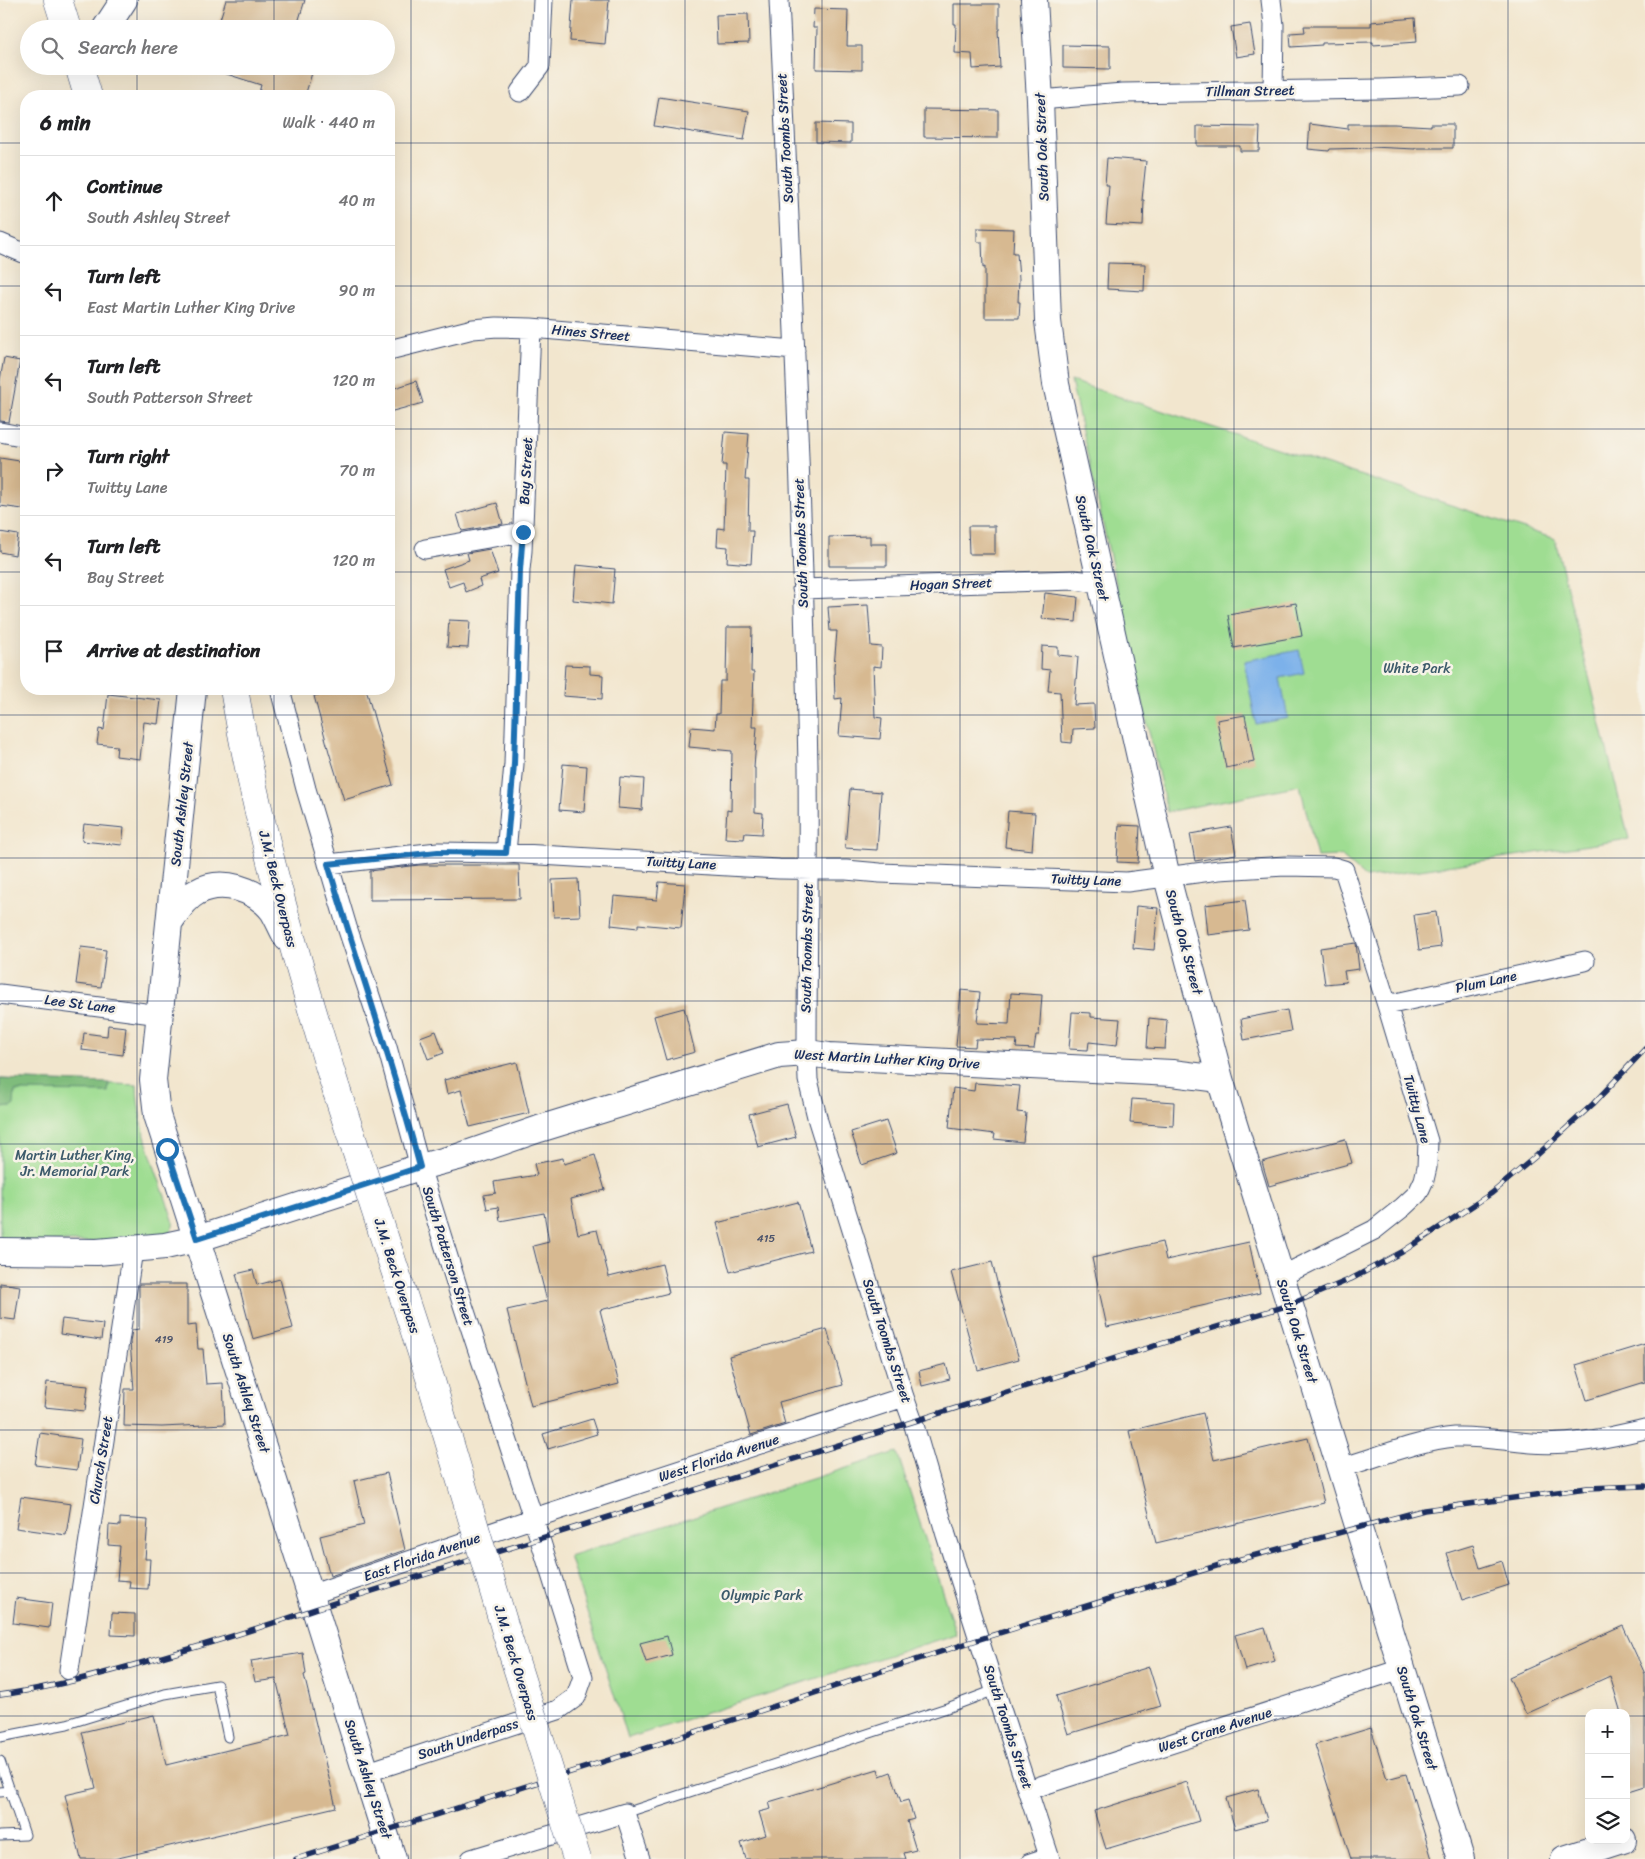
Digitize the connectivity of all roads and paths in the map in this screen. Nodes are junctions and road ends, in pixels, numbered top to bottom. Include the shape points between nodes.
1 (58, 0) edge
2 (124, 0) edge
3 (543, 0) edge
4 (779, 0) edge
5 (1034, 0) edge
6 (1271, 0) edge
7 (64, 20) edge
8 (111, 20) edge
9 (82, 75) edge
10 (1460, 86) dead end
11 (86, 90) edge
12 (1273, 90) junction
13 (520, 92) dead end
14 (1040, 100) junction
15 (0, 243) edge
16 (20, 251) edge
17 (531, 328) junction
18 (395, 348) edge
19 (795, 350) junction
20 (0, 432) edge
21 (20, 437) edge
22 (523, 532) junction
23 (425, 549) dead end
24 (1100, 583) junction
25 (802, 589) junction
26 (193, 695) edge
27 (235, 695) edge
28 (282, 695) edge
29 (506, 853) junction
30 (328, 864) junction
31 (808, 870) junction
32 (1167, 877) junction
33 (171, 920) junction
34 (293, 950) junction
35 (1585, 961) dead end
36 (0, 994) edge
37 (1387, 1004) junction
38 (160, 1015) junction
39 (807, 1053) junction
40 (1220, 1079) junction
41 (420, 1167) junction
42 (197, 1239) junction
43 (133, 1250) junction
44 (0, 1252) edge
45 (1280, 1277) junction
46 (904, 1397) junction
47 (1645, 1430) edge
48 (1340, 1468) junction
49 (534, 1518) junction
50 (310, 1595) junction
51 (1401, 1669) junction
52 (69, 1670) dead end
53 (583, 1677) joint
54 (995, 1690) junction
55 (228, 1737) dead end
56 (0, 1738) edge
57 (0, 1761) edge
58 (365, 1774) junction
59 (1028, 1790) junction
60 (11, 1791) junction
61 (0, 1792) edge
62 (625, 1813) junction
63 (1645, 1833) edge
64 (0, 1836) edge
65 (1630, 1838) edge
66 (1612, 1844) edge
67 (1049, 1855) edge
68 (393, 1859) edge
69 (471, 1859) edge
70 (577, 1859) edge
71 (640, 1859) edge
72 (1026, 1859) edge
73 (1461, 1859) edge
74 (1564, 1859) edge

1 - 7 main road
2 - 8 street
3 - 13 street via 540,66
4 - 19 street, South Toombs Street
5 - 14 street, South Oak Street
6 - 12 street
9 - 11 main road
10 - 12 street, Tillman Street
12 - 14 street, Tillman Street via 1123,93
14 - 24 street, South Oak Street via 1048,321 1062,417
15 - 16 street
17 - 18 street, Hines Street via 473,329
17 - 19 street, Hines Street
17 - 22 street, Bay Street
19 - 25 street, South Toombs Street
20 - 21 street
22 - 23 street
22 - 29 street, Bay Street via 514,764
24 - 25 street, Hogan Street via 1074,580
24 - 32 street, South Oak Street
25 - 31 street, South Toombs Street
26 - 33 street, South Ashley Street
27 - 34 main road, J.M. Beck Overpass via 248,770
28 - 30 street, South Patterson Street
29 - 30 street, Twitty Lane via 438,852
29 - 31 street, Twitty Lane
30 - 41 street, South Patterson Street via 387,1047
31 - 32 street, Twitty Lane via 1127,882
31 - 39 street, South Toombs Street
32 - 37 street, Twitty Lane via 1285,866 1344,870
32 - 40 street, South Oak Street
33 - 34 street, South Ashley Street via 186,899 197,892 209,887 238,888 250,892 272,910
33 - 38 street, South Ashley Street
34 - 70 main road, J.M. Beck Overpass, bridge via 431,1381
35 - 37 street, Plum Lane
36 - 38 street, Lee St Lane
37 - 45 street, Twitty Lane via 1428,1141 1424,1180 1418,1193 1404,1207 1374,1230
38 - 42 street, South Ashley Street via 153,1080 156,1113
39 - 40 street, West Martin Luther King Drive via 1172,1073
39 - 41 street, West Martin Luther King Drive via 780,1055 539,1129 458,1158
39 - 46 street, South Toombs Street via 808,1080 818,1121
40 - 45 street, South Oak Street
41 - 42 street, West Martin Luther King Drive
41 - 49 street, South Patterson Street
42 - 43 street, West Martin Luther King Drive
42 - 50 street, South Ashley Street
43 - 44 street, West Martin Luther King Drive
43 - 52 street, Church Street
45 - 48 street, South Oak Street
46 - 49 street, West Florida Avenue
46 - 54 street, South Toombs Street
47 - 48 street via 1568,1442 1532,1443 1454,1437
48 - 51 street, South Oak Street
49 - 50 street, East Florida Avenue
49 - 53 street, South Patterson Street
50 - 58 street, South Ashley Street
51 - 59 street, West Crane Avenue
51 - 73 street, South Oak Street
53 - 58 street, South Underpass via 576,1697 558,1710
54 - 59 street, South Toombs Street
54 - 62 lane
55 - 56 lane via 217,1685 165,1694 67,1724
57 - 60 lane
58 - 68 street, South Ashley Street
59 - 67 street, South Toombs Street
60 - 61 lane
60 - 64 lane via 25,1835
62 - 69 street
62 - 71 street
63 - 65 street
66 - 74 street
67 - 72 lane

